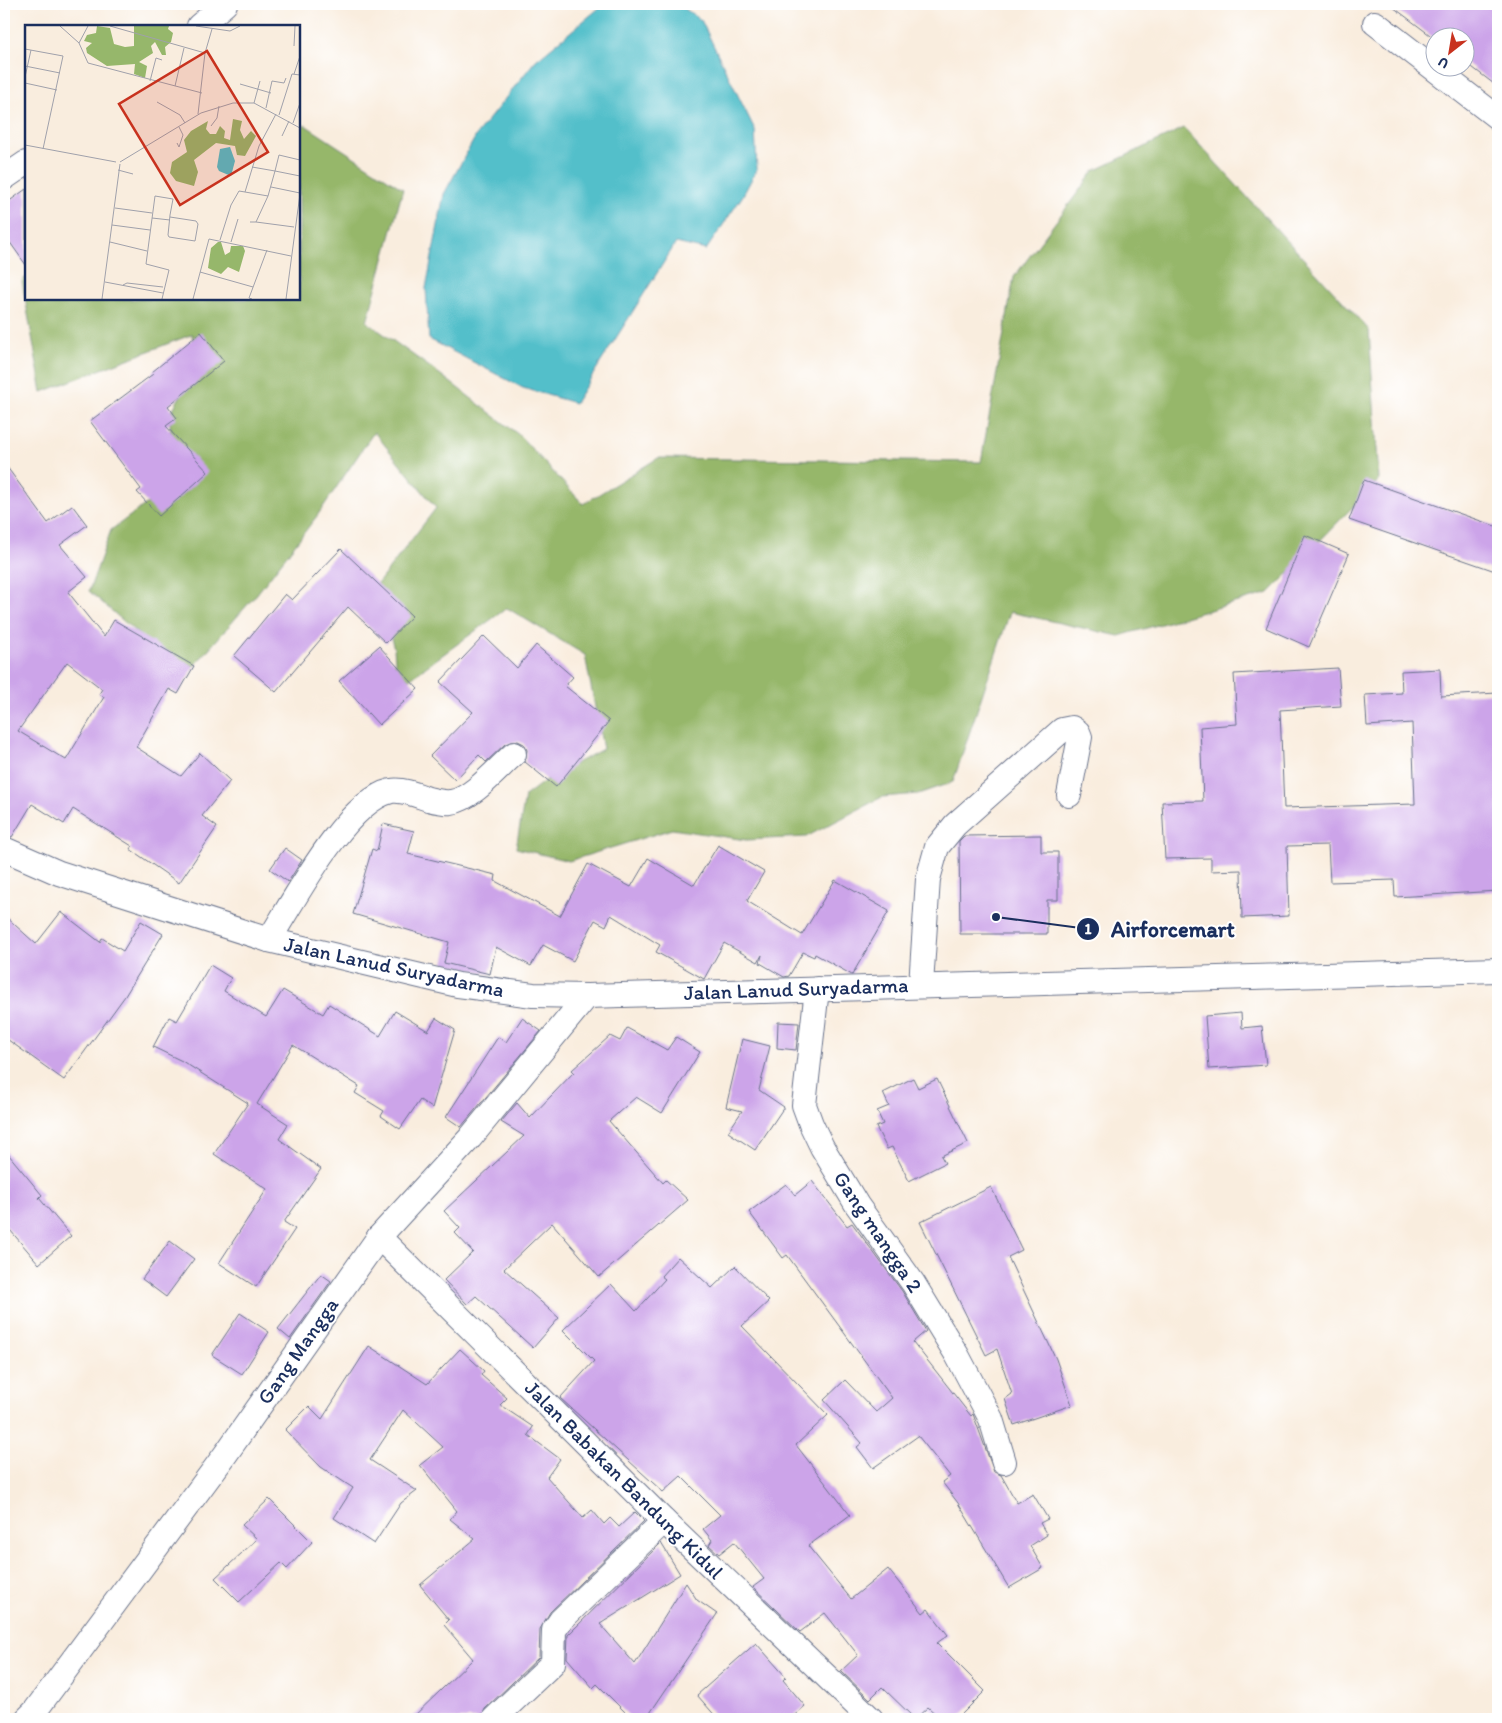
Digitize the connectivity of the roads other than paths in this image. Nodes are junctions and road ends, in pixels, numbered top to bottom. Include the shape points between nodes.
1 (225, 4) edge
2 (1375, 23) dead end
3 (200, 25) edge
4 (1498, 118) edge
5 (25, 164) edge
6 (4, 178) edge
7 (514, 754) dead end
8 (1069, 795) dead end
9 (4, 849) edge
10 (269, 940) junction
11 (1498, 970) edge
12 (920, 985) junction
13 (817, 990) junction
14 (587, 996) junction
15 (378, 1237) junction
16 (1004, 1462) dead end
17 (664, 1522) junction
18 (35, 1716) edge
19 (494, 1719) edge
20 (871, 1719) edge

1 - 3 street
2 - 4 street
5 - 6 street
7 - 10 street via 461,799 442,802 392,791 375,799 343,826
8 - 12 street via 1080,737 1072,728 1066,728 955,825 937,847 928,879
9 - 10 street, Jalan Lanud Suryadarma via 59,873
10 - 14 street, Jalan Lanud Suryadarma via 458,985 533,995
11 - 12 street, Jalan Lanud Suryadarma
12 - 13 street, Jalan Lanud Suryadarma
13 - 14 street, Jalan Lanud Suryadarma
13 - 16 street, Gang mangga 2 via 804,1105 811,1124 857,1205 913,1282 957,1355 991,1419
14 - 15 street, Gang Mangga via 470,1138
15 - 17 street, Jalan Babakan Bandung Kidul
15 - 18 street, Gang Mangga
17 - 19 street via 561,1620 554,1630 553,1663
17 - 20 street, Jalan Babakan Bandung Kidul

